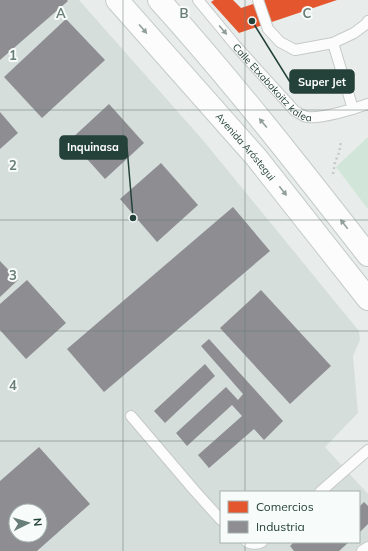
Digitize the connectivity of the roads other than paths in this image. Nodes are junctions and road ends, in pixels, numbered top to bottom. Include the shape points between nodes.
1 (117, 0) edge
2 (160, 0) edge
3 (198, 0) edge
4 (258, 0) edge
5 (368, 21) edge
6 (333, 43) junction
7 (368, 104) edge
8 (353, 109) junction
9 (368, 255) edge
10 (368, 299) edge
11 (131, 416) dead end
12 (368, 450) edge
13 (321, 491) edge
14 (220, 519) edge
15 (250, 543) edge
16 (262, 543) edge
17 (368, 547) edge
18 (252, 551) edge
19 (362, 551) edge

1 -> 10 main road, Avenida Aróstegui via 256,157
9 -> 2 main road via 284,148
3 -> 8 lane, Calle Etxabakoitz kalea via 296,111 305,117 316,117
4 - 6 lane via 268,29 280,42 295,50
5 - 6 lane via 354,33
6 - 8 lane
7 - 8 lane, Calle Etxabakoitz kalea
11 - 14 lane
12 - 13 lane
15 - 16 lane
16 - 18 lane
17 - 19 lane

